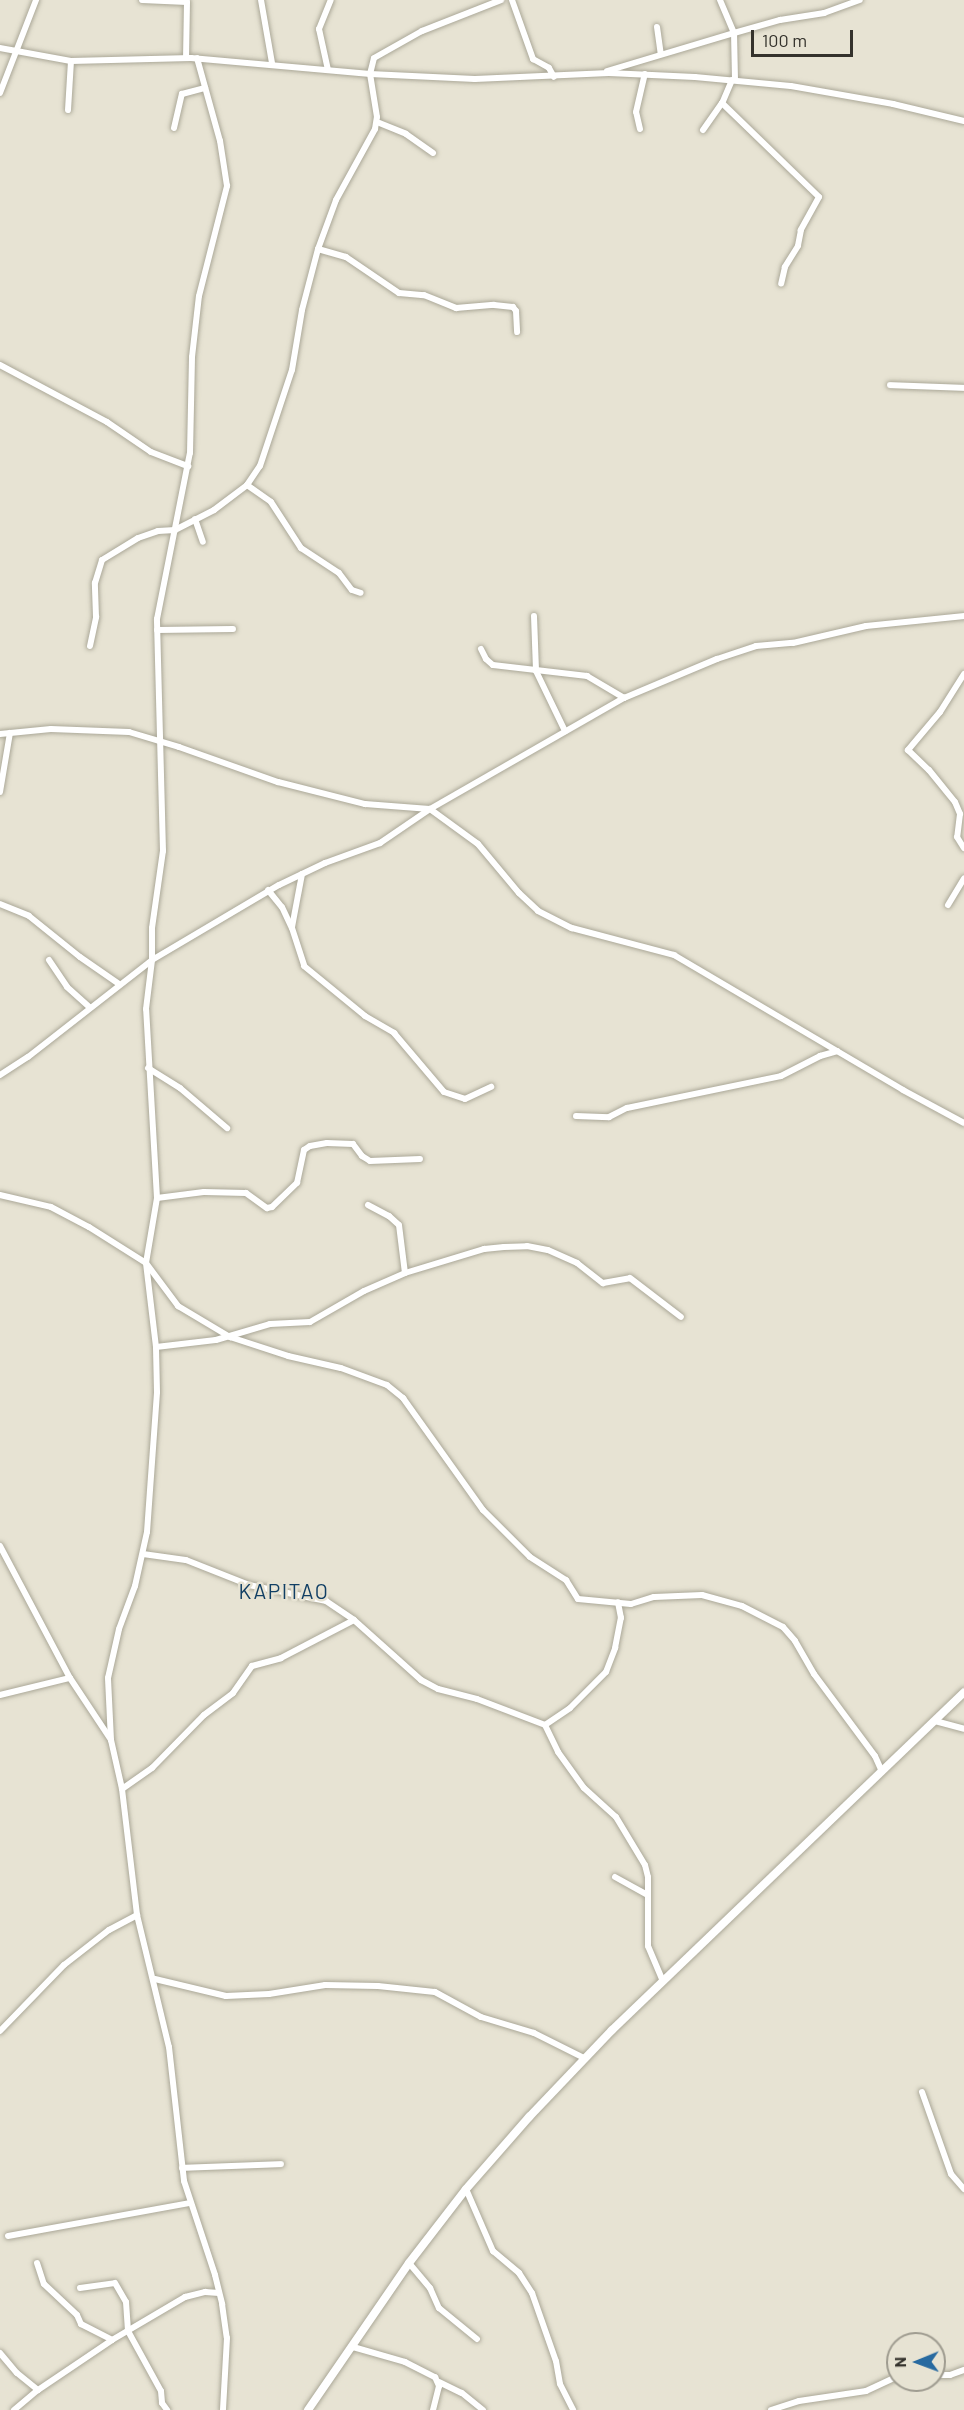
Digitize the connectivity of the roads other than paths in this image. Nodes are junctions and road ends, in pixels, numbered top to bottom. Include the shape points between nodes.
1 (36, 0) edge
2 (142, 0) edge
3 (261, 0) edge
4 (331, 0) edge
5 (501, 0) edge
6 (512, 0) edge
7 (720, 0) edge
8 (860, 0) edge
9 (187, 1) edge
10 (657, 27) dead end
11 (734, 33) junction
12 (0, 48) edge
13 (16, 50) junction
14 (662, 54) junction
15 (186, 58) junction
16 (197, 58) junction
17 (71, 61) junction
18 (273, 63) junction
19 (328, 70) junction
20 (601, 73) junction
21 (370, 74) junction
22 (645, 74) junction
23 (554, 77) junction
24 (733, 80) junction
25 (205, 88) junction
26 (0, 93) edge
27 (722, 103) junction
28 (68, 110) dead end
29 (964, 121) edge
30 (377, 122) junction
31 (174, 128) dead end
32 (640, 129) dead end
33 (703, 130) dead end
34 (434, 153) dead end
35 (318, 249) junction
36 (781, 284) dead end
37 (517, 332) dead end
38 (0, 365) edge
39 (890, 384) dead end
40 (964, 388) edge
41 (188, 466) junction
42 (247, 485) junction
43 (195, 519) junction
44 (175, 530) junction
45 (203, 542) dead end
46 (361, 593) dead end
47 (534, 616) dead end
48 (964, 616) edge
49 (233, 629) dead end
50 (157, 630) junction
51 (90, 646) dead end
52 (481, 649) dead end
53 (536, 671) junction
54 (964, 674) edge
55 (624, 698) junction
56 (566, 731) junction
57 (10, 733) junction
58 (0, 734) edge
59 (161, 742) junction
60 (0, 792) edge
61 (430, 809) junction
62 (964, 848) edge
63 (302, 874) junction
64 (964, 878) edge
65 (268, 891) junction
66 (0, 904) edge
67 (948, 905) dead end
68 (292, 928) junction
69 (49, 960) dead end
70 (152, 960) junction
71 (119, 984) junction
72 (89, 1007) junction
73 (837, 1051) junction
74 (148, 1068) junction
75 (0, 1075) edge
76 (491, 1087) dead end
77 (576, 1116) dead end
78 (964, 1123) edge
79 (227, 1128) dead end
80 (420, 1159) dead end
81 (0, 1195) edge
82 (157, 1198) junction
83 (368, 1205) dead end
84 (146, 1263) junction
85 (405, 1273) junction
86 (681, 1317) dead end
87 (230, 1337) junction
88 (156, 1347) junction
89 (0, 1546) edge
90 (143, 1554) junction
91 (618, 1602) junction
92 (631, 1604) junction
93 (621, 1618) junction
94 (354, 1620) junction
95 (70, 1678) junction
96 (964, 1692) edge
97 (0, 1695) edge
98 (935, 1721) junction
99 (544, 1725) junction
100 (964, 1729) edge
101 (111, 1740) junction
102 (882, 1772) junction
103 (122, 1789) junction
104 (615, 1877) dead end
105 (647, 1895) junction
106 (137, 1915) junction
107 (155, 1979) junction
108 (663, 1981) junction
109 (0, 2031) edge
110 (584, 2058) junction
111 (922, 2091) dead end
112 (281, 2164) dead end
113 (182, 2168) junction
114 (466, 2189) junction
115 (964, 2189) edge
116 (189, 2202) junction
117 (8, 2236) dead end
118 (409, 2263) junction
119 (38, 2264) dead end
120 (80, 2288) dead end
121 (219, 2293) junction
122 (128, 2331) junction
123 (477, 2339) dead end
124 (112, 2340) junction
125 (353, 2347) junction
126 (0, 2353) edge
127 (964, 2370) edge
128 (946, 2375) edge
129 (438, 2382) junction
130 (886, 2382) edge
131 (38, 2390) junction
132 (14, 2410) edge
133 (167, 2410) edge
134 (224, 2410) edge
135 (308, 2410) edge
136 (433, 2410) edge
137 (483, 2410) edge
138 (573, 2410) edge
139 (771, 2410) edge

1 - 13 street
2 - 9 street
3 - 18 street
4 - 19 street via 319,29
5 - 21 street via 377,55
6 - 23 street via 533,59 549,68
7 - 11 street
8 - 11 street via 824,13
9 - 15 street
10 - 14 street
11 - 14 street
11 - 24 street
12 - 13 street
13 - 17 street
13 - 26 street
14 - 20 street
15 - 16 street
15 - 17 street
16 - 18 street
16 - 25 street
17 - 28 street
18 - 19 street
19 - 21 street
20 - 22 street
20 - 23 street
21 - 23 street via 475,79
21 - 30 street
22 - 24 street
22 - 32 street via 636,112
24 - 27 street
24 - 29 street via 893,104
25 - 31 street via 182,94
25 - 41 street via 220,141 227,186 204,270 195,322
27 - 33 street
27 - 36 street via 819,195
30 - 34 street via 406,134
30 - 35 street via 336,200
35 - 37 street via 346,257 399,293 424,295 456,308 513,308
35 - 42 street via 292,370 260,466
38 - 41 street via 108,422 151,452
39 - 40 street
41 - 44 street
42 - 43 street
42 - 46 street via 272,502 301,548
43 - 44 street
43 - 45 street
44 - 50 street
44 - 51 street via 138,538 102,560 95,583 96,617
47 - 53 street
48 - 55 street via 876,624 793,643 756,646
49 - 50 street
50 - 59 street
52 - 53 street via 493,665
53 - 55 street via 587,676
53 - 56 street
54 - 62 street via 940,712 908,750 955,802 960,814 957,837
55 - 56 street
56 - 61 street
57 - 58 street
57 - 59 street via 129,732
57 - 60 street
59 - 61 street via 278,782 365,804
59 - 70 street via 163,851 152,928
61 - 63 street via 380,843
61 - 73 street via 478,844 538,911 572,928 675,955
63 - 65 street
63 - 68 street
64 - 67 street
65 - 68 street via 282,907
65 - 70 street
66 - 71 street via 28,916
68 - 76 street via 304,966 365,1016 393,1033 444,1092 465,1100
69 - 72 street via 67,987
70 - 71 street
70 - 74 street via 146,1009
71 - 72 street
72 - 75 street
73 - 77 street via 782,1076 627,1108 609,1117
73 - 78 street
74 - 79 street via 180,1088
74 - 82 street
80 - 82 street via 370,1161 352,1144 327,1143 304,1150 297,1183 272,1207 267,1208 246,1193 204,1192
81 - 84 street via 69,1215
82 - 84 street
83 - 85 street via 399,1225
84 - 87 street via 178,1306
84 - 88 street
85 - 86 street via 484,1249 527,1246 564,1256 603,1283 630,1278
85 - 87 street via 310,1322 270,1324
87 - 88 street
87 - 91 street via 387,1385 403,1398 483,1510 530,1557 566,1580 579,1599
88 - 90 street via 151,1492
89 - 95 street
90 - 94 street via 186,1560 249,1585 326,1601
90 - 101 street via 110,1666
91 - 92 street
91 - 93 street
92 - 93 street
92 - 102 street via 654,1598 702,1595 742,1606 783,1627 875,1756
93 - 99 street via 606,1672 570,1708
94 - 99 street via 421,1680
94 - 103 street via 281,1658 252,1665 233,1693 204,1715 152,1768
95 - 97 street
95 - 101 street
96 - 98 main road
98 - 100 street
98 - 102 main road
99 - 105 street via 584,1788 610,1810 625,1830 645,1865
101 - 103 street
102 - 108 main road
103 - 106 street
104 - 105 street
105 - 108 street via 648,1946
106 - 107 street
106 - 109 street via 109,1930 64,1965
107 - 110 street via 226,1996 325,1985 435,1992 481,2017 534,2033
107 - 113 street via 169,2047
108 - 110 main road
110 - 114 main road
111 - 115 street via 951,2174
112 - 113 street
113 - 116 street
114 - 118 main road
114 - 138 street via 493,2251 519,2273 532,2293 560,2384
116 - 117 street
116 - 121 street
118 - 123 street via 430,2288 439,2308
118 - 125 main road
119 - 124 street via 44,2284 77,2315 81,2324
120 - 122 street via 115,2283 126,2302
121 - 122 street via 185,2297
121 - 134 street via 227,2338
122 - 124 street
122 - 133 street via 161,2391
124 - 131 street
125 - 129 street via 422,2368
125 - 135 main road
126 - 131 street
127 - 128 street
129 - 136 street
129 - 137 street via 462,2393
130 - 139 street via 866,2391 799,2401
131 - 132 street

